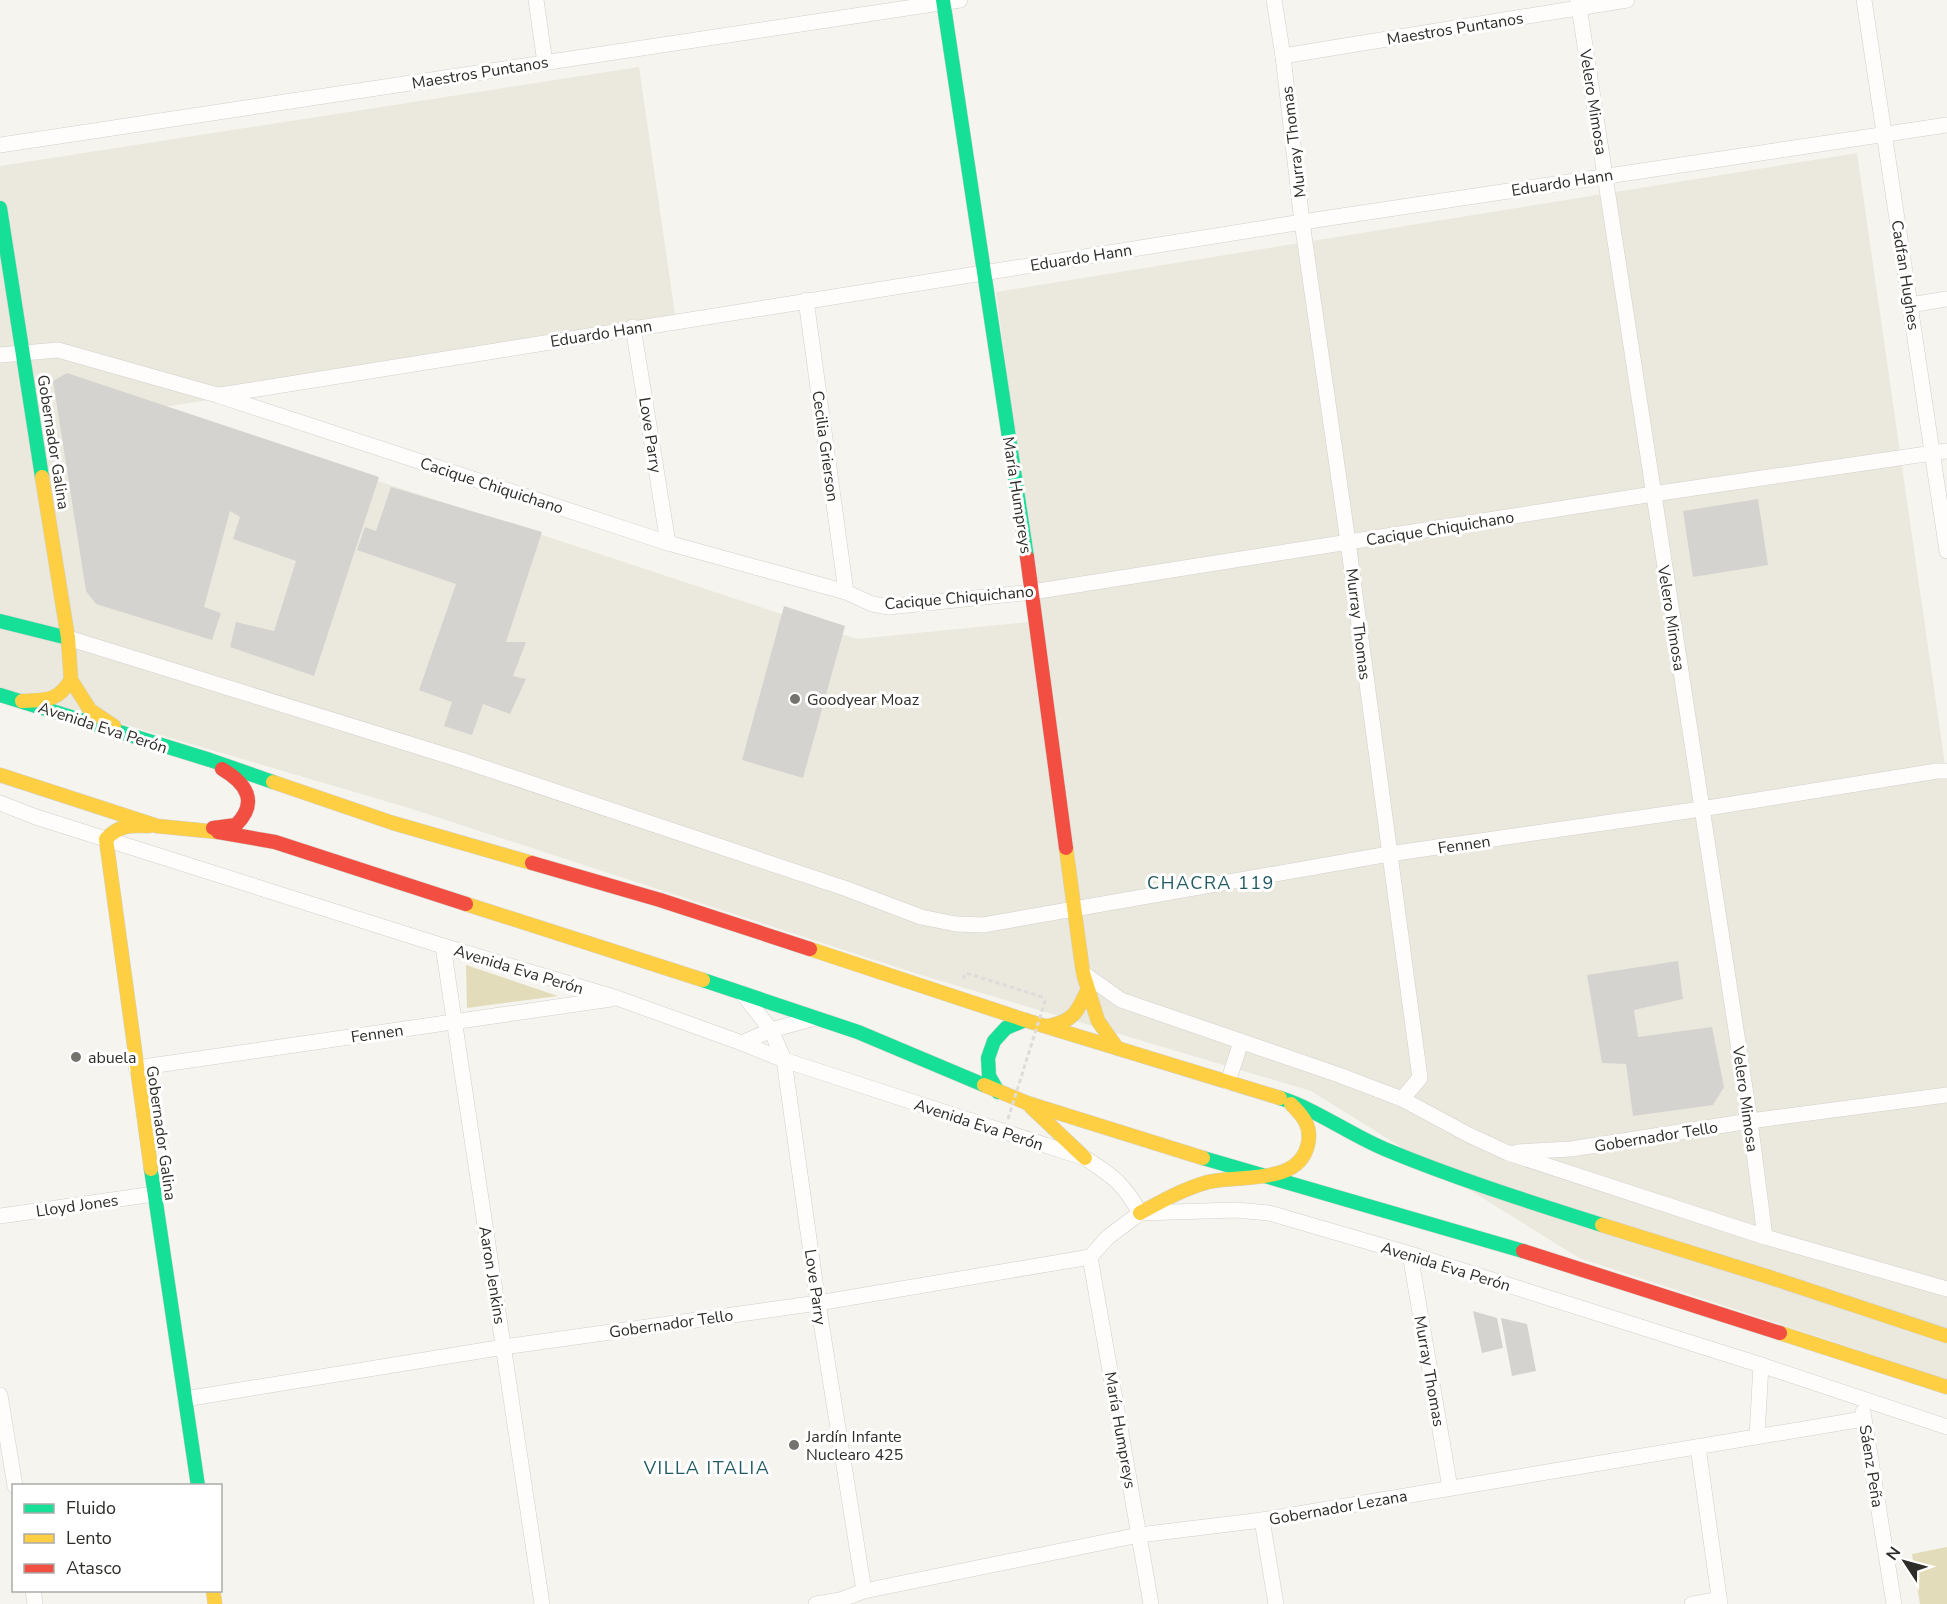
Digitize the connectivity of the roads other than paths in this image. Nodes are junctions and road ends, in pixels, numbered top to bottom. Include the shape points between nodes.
1 (536, 0) edge
2 (960, 0) edge
3 (1274, 0) edge
4 (1627, 0) edge
5 (1864, 0) edge
6 (943, 1) edge
7 (1579, 4) edge
8 (1282, 56) junction
9 (545, 63) junction
10 (1947, 125) edge
11 (1884, 134) junction
12 (0, 145) edge
13 (1605, 176) junction
14 (0, 208) edge
15 (1302, 222) junction
16 (984, 273) junction
17 (1947, 299) edge
18 (806, 300) junction
19 (1910, 305) junction
20 (633, 327) junction
21 (23, 353) junction
22 (0, 355) edge
23 (217, 395) junction
24 (1940, 452) edge
25 (1653, 494) junction
26 (1348, 542) junction
27 (668, 543) junction
28 (1947, 551) edge
29 (846, 592) junction
30 (1032, 592) junction
31 (0, 621) edge
32 (68, 638) junction
33 (71, 680) junction
34 (0, 695) edge
35 (20, 700) junction
36 (128, 735) junction
37 (210, 760) junction
38 (1947, 771) edge
39 (0, 775) edge
40 (0, 803) edge
41 (1701, 809) junction
42 (157, 826) junction
43 (202, 829) junction
44 (106, 839) junction
45 (1389, 854) junction
46 (1075, 910) junction
47 (443, 946) junction
48 (1083, 973) junction
49 (1087, 991) junction
50 (742, 993) junction
51 (617, 998) junction
52 (817, 1017) junction
53 (1024, 1020) junction
54 (454, 1022) junction
55 (1048, 1026) junction
56 (771, 1030) junction
57 (1241, 1042) junction
58 (742, 1043) junction
59 (1117, 1048) junction
60 (784, 1060) junction
61 (136, 1068) junction
62 (1228, 1082) junction
63 (998, 1092) junction
64 (1947, 1095) edge
65 (1402, 1099) junction
66 (1287, 1100) junction
67 (1027, 1103) junction
68 (1750, 1121) junction
69 (1508, 1153) junction
70 (1085, 1158) junction
71 (1263, 1177) junction
72 (154, 1194) junction
73 (1140, 1213) junction
74 (0, 1216) edge
75 (1766, 1237) junction
76 (1410, 1254) junction
77 (1090, 1257) junction
78 (1947, 1289) edge
79 (818, 1303) junction
80 (1947, 1336) edge
81 (504, 1347) junction
82 (1761, 1365) junction
83 (1947, 1387) edge
84 (0, 1395) edge
85 (185, 1399) junction
86 (1863, 1399) junction
87 (1863, 1419) junction
88 (1947, 1427) edge
89 (1758, 1436) junction
90 (1698, 1447) junction
91 (15, 1484) edge
92 (198, 1484) edge
93 (1450, 1488) junction
94 (1262, 1520) junction
95 (1139, 1535) junction
96 (864, 1591) junction
97 (840, 1602) edge
98 (1720, 1602) edge
99 (542, 1604) edge
100 (816, 1604) edge
101 (1151, 1604) edge
102 (1276, 1604) edge
103 (1692, 1604) edge
104 (1894, 1604) edge

1 - 9 street
2 - 6 street, Maestros Puntanos
3 - 8 street, Murray Thomas
4 - 7 street, Maestros Puntanos
5 - 11 street, Cadfan Hughes
6 - 9 street, Maestros Puntanos
6 - 16 main road, María Humpreys
7 - 8 street, Maestros Puntanos
7 - 13 street, Velero Mimosa
8 - 15 street, Murray Thomas
9 - 12 street, Maestros Puntanos
10 - 11 street, Eduardo Hann
11 - 13 street, Eduardo Hann
11 - 19 street, Cadfan Hughes
13 - 15 street, Eduardo Hann
13 - 25 street, Velero Mimosa
14 - 21 main road, Gobernador Galina
15 - 16 street, Eduardo Hann
15 - 26 street, Murray Thomas
16 - 18 street, Eduardo Hann
16 - 30 main road, María Humpreys
17 - 19 street
18 - 20 street, Eduardo Hann
18 - 29 street, Cecilia Grierson
19 - 24 street, Cadfan Hughes
20 - 23 street, Eduardo Hann
20 - 27 street, Love Parry
21 - 22 street, Cacique Chiquichano
21 - 23 street, Cacique Chiquichano via 58,350
21 - 32 main road, Gobernador Galina
23 - 27 street, Cacique Chiquichano
24 - 25 street, Cacique Chiquichano
24 - 28 street, Cadfan Hughes
25 - 26 street, Cacique Chiquichano
25 - 41 street, Velero Mimosa
26 - 30 street, Cacique Chiquichano
26 - 45 street, Murray Thomas
27 - 29 street, Cacique Chiquichano
29 - 30 street, Cacique Chiquichano via 889,607
30 - 46 main road, María Humpreys
31 - 32 main road
32 - 33 main road, Gobernador Galina
32 - 46 street, Fennen via 461,760 921,917 983,925
33 - 35 main road via 64,693 50,700
33 - 36 main road via 90,710
34 - 35 main road, Avenida Eva Perón
35 - 36 main road, Avenida Eva Perón
36 - 37 main road, Avenida Eva Perón
37 - 43 main road via 243,784 247,809 236,825
37 - 53 main road, Avenida Eva Perón via 393,823 670,903
38 - 41 street, Fennen
39 - 42 main road
40 - 44 street, Avenida Eva Perón
41 - 45 street, Fennen
41 - 68 street, Velero Mimosa
42 - 43 main road
42 - 44 main road via 114,829
43 - 50 main road via 275,842
44 - 47 street, Avenida Eva Perón
44 - 61 main road, Gobernador Galina
45 - 46 street, Fennen
45 - 65 street, Murray Thomas via 1420,1078
46 - 48 main road, María Humpreys
47 - 51 street, Avenida Eva Perón
47 - 54 street, Aaron Jenkins
48 - 49 main road, María Humpreys
48 - 57 street via 1121,1000
49 - 55 main road via 1075,1016 1065,1023
49 - 59 main road, María Humpreys via 1098,1021
50 - 52 main road
50 - 56 street, Love Parry
51 - 54 street, Fennen
51 - 58 street, Avenida Eva Perón
52 - 56 street
52 - 63 main road
53 - 55 main road, Avenida Eva Perón
53 - 63 main road via 1006,1028 994,1041 988,1067
54 - 61 street, Fennen
54 - 81 street, Aaron Jenkins
55 - 59 main road, Avenida Eva Perón
56 - 58 street
56 - 60 street, Love Parry
57 - 62 street
57 - 65 street
58 - 60 street, Avenida Eva Perón
59 - 62 main road, Avenida Eva Perón
60 - 70 street, Avenida Eva Perón
60 - 79 street, Love Parry
61 - 72 main road, Gobernador Galina
62 - 66 main road, Avenida Eva Perón
63 - 67 main road
64 - 68 street, Gobernador Tello
65 - 69 street
66 - 71 main road via 1307,1119 1308,1150 1296,1166
66 - 80 main road, Avenida Eva Perón via 1384,1149 1507,1195
67 - 70 main road
67 - 71 main road
68 - 69 street, Gobernador Tello via 1571,1149
68 - 75 street, Velero Mimosa
69 - 75 street
70 - 73 street, Avenida Eva Perón via 1121,1184
71 - 73 main road via 1220,1179 1196,1185
71 - 83 main road via 1517,1249
72 - 74 street, Lloyd Jones
72 - 85 main road, Gobernador Galina
73 - 76 street, Avenida Eva Perón via 1269,1213
73 - 77 street via 1108,1237
75 - 78 street
76 - 82 street, Avenida Eva Perón
76 - 93 street, Murray Thomas
77 - 79 street, Gobernador Tello
77 - 95 street, María Humpreys
79 - 81 street, Gobernador Tello
79 - 96 street, Love Parry
81 - 85 street, Gobernador Tello
81 - 99 street, Aaron Jenkins
82 - 86 street, Avenida Eva Perón
82 - 89 street
84 - 91 street
85 - 92 main road, Gobernador Galina
86 - 87 street, Sáenz Peña
86 - 88 street, Avenida Eva Perón
87 - 89 street, Gobernador Lezana
87 - 104 street, Sáenz Peña
89 - 90 street, Gobernador Lezana
90 - 93 street, Gobernador Lezana
90 - 98 street
93 - 94 street, Gobernador Lezana
94 - 95 street, Gobernador Lezana
94 - 102 street
95 - 96 street, Gobernador Lezana
95 - 101 street, María Humpreys
96 - 97 street, Gobernador Lezana
97 - 100 street, Gobernador Lezana
98 - 103 street

